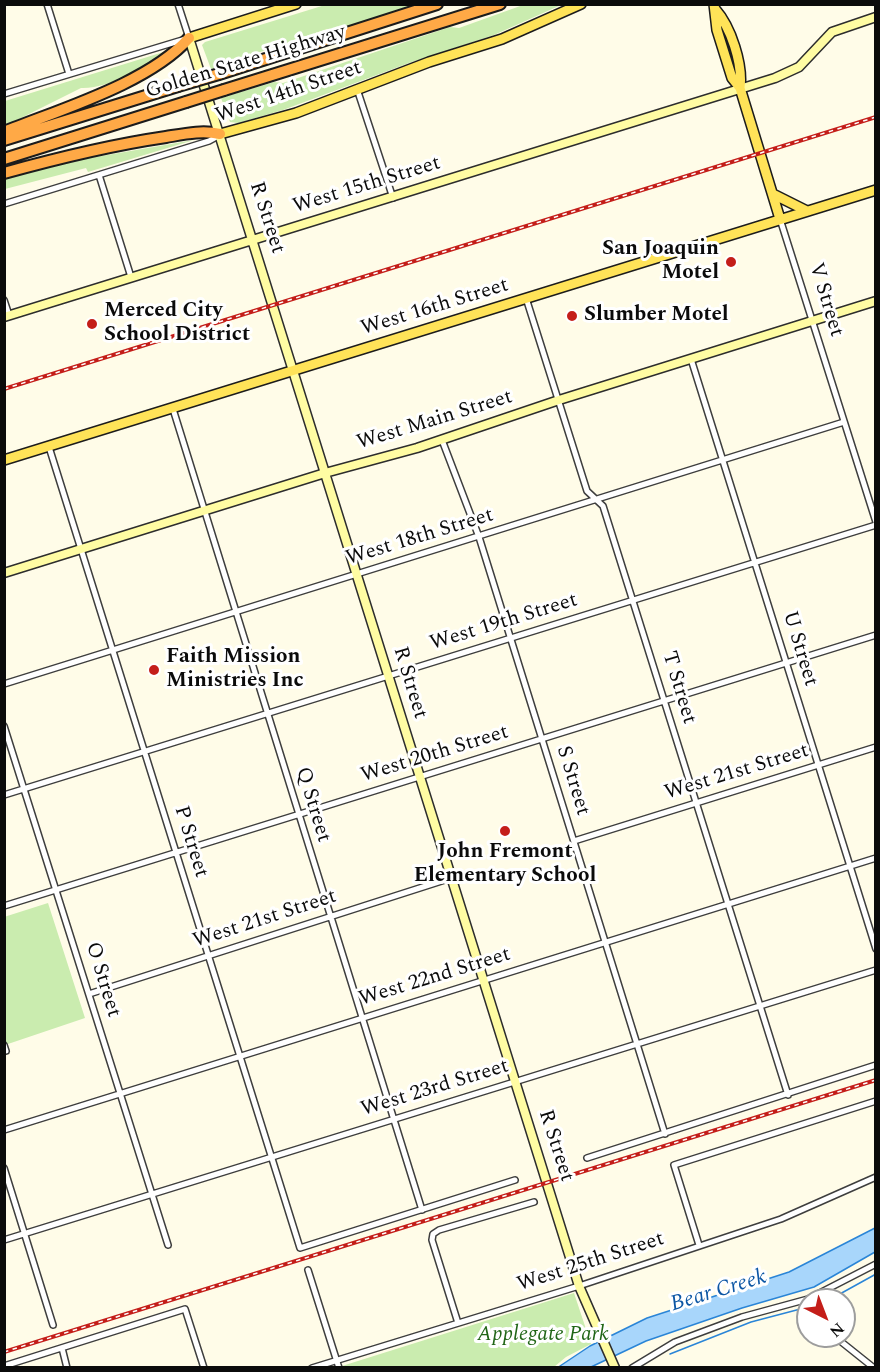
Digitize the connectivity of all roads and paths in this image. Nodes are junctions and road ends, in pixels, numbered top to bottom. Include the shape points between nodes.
1 (47, 4) edge
2 (178, 4) edge
3 (296, 4) edge
4 (437, 4) edge
5 (500, 4) edge
6 (581, 4) edge
7 (714, 7) edge
8 (876, 17) edge
9 (189, 38) junction
10 (69, 74) junction
11 (740, 88) junction
12 (357, 89) junction
13 (4, 94) edge
14 (4, 132) edge
15 (220, 134) junction
16 (4, 140) edge
17 (4, 159) edge
18 (4, 173) edge
19 (99, 175) junction
20 (876, 190) edge
21 (773, 194) junction
22 (393, 198) junction
23 (4, 204) edge
24 (807, 211) junction
25 (780, 219) junction
26 (254, 239) junction
27 (131, 277) junction
28 (526, 298) junction
29 (4, 300) edge
30 (876, 301) edge
31 (7, 316) edge
32 (812, 321) junction
33 (691, 359) junction
34 (294, 371) junction
35 (559, 400) junction
36 (173, 409) junction
37 (844, 422) junction
38 (442, 440) junction
39 (49, 447) junction
40 (4, 460) edge
41 (723, 460) junction
42 (326, 473) junction
43 (596, 500) junction
44 (203, 511) junction
45 (876, 524) edge
46 (479, 537) junction
47 (81, 549) junction
48 (755, 563) junction
49 (4, 573) edge
50 (357, 574) junction
51 (633, 600) junction
52 (235, 613) junction
53 (876, 635) edge
54 (511, 638) junction
55 (113, 650) junction
56 (786, 663) junction
57 (388, 676) junction
58 (4, 684) edge
59 (665, 701) junction
60 (266, 714) junction
61 (4, 726) edge
62 (542, 739) junction
63 (876, 747) edge
64 (145, 752) junction
65 (818, 765) junction
66 (420, 777) junction
67 (24, 789) junction
68 (4, 795) edge
69 (697, 803) junction
70 (298, 815) junction
71 (574, 841) junction
72 (177, 853) junction
73 (876, 858) edge
74 (849, 866) junction
75 (451, 878) junction
76 (56, 890) junction
77 (728, 904) junction
78 (4, 906) edge
79 (330, 916) junction
80 (605, 942) junction
81 (876, 949) edge
82 (208, 955) junction
83 (876, 970) edge
84 (483, 980) junction
85 (89, 994) junction
86 (760, 1005) junction
87 (362, 1018) junction
88 (637, 1044) junction
89 (239, 1057) junction
90 (876, 1065) edge
91 (515, 1082) junction
92 (120, 1094) junction
93 (788, 1095) junction
94 (876, 1101) edge
95 (393, 1119) junction
96 (4, 1130) edge
97 (665, 1134) junction
98 (271, 1157) junction
99 (587, 1158) dead end
100 (4, 1168) edge
101 (876, 1177) edge
102 (515, 1180) dead end
103 (152, 1194) junction
104 (534, 1202) dead end
105 (422, 1210) junction
106 (25, 1233) junction
107 (4, 1240) edge
108 (168, 1245) dead end
109 (699, 1245) junction
110 (876, 1264) edge
111 (308, 1270) dead end
112 (579, 1286) junction
113 (831, 1288) edge
114 (796, 1303) edge
115 (458, 1323) junction
116 (53, 1325) dead end
117 (62, 1348) junction
118 (849, 1348) edge
119 (337, 1360) junction
120 (4, 1366) edge
121 (615, 1367) edge
122 (68, 1368) edge
123 (204, 1368) edge
124 (312, 1368) edge
125 (339, 1368) edge
126 (632, 1368) edge
127 (874, 1368) edge

1 - 10 street
2 - 9 street, R Street
3 - 9 main road
4 - 16 highway, Golden State Highway, bridge
5 - 17 highway, Golden State Highway, bridge
6 - 12 main road, West 14th Street via 502,39
7 - 11 main road, V Street via 727,26 742,75
8 - 11 street, West 15th Street via 832,33 788,73
9 - 10 street
9 - 14 highway via 140,75
9 - 15 street, R Street
10 - 13 street
11 - 21 main road, V Street
11 - 22 street, West 15th Street
12 - 15 main road, West 14th Street via 296,113
12 - 22 street
15 - 18 highway via 207,131 139,141
15 - 19 street, West 14th Street via 209,141
15 - 26 street, R Street
19 - 23 street, West 14th Street
19 - 27 street
20 - 24 main road, West 16th Street
21 - 24 main road
21 - 25 main road, V Street
22 - 26 street, West 15th Street
24 - 25 main road, West 16th Street
25 - 28 main road, West 16th Street
25 - 32 street, V Street
26 - 27 street, West 15th Street
26 - 34 street, R Street
27 - 31 street, West 15th Street
28 - 34 main road, West 16th Street
28 - 35 street, T Street
29 - 31 street
30 - 32 street, West Main Street
32 - 33 street, West Main Street
32 - 37 street, V Street
33 - 35 street, West Main Street
33 - 41 street, U Street
34 - 36 main road, West 16th Street
34 - 42 street, R Street
35 - 38 street, West Main Street
35 - 43 street, T Street via 587,491
36 - 39 main road, West 16th Street
36 - 44 street, Q Street
37 - 41 street, West 18th Street
37 - 45 street, V Street
38 - 42 street, West Main Street
38 - 46 street, S Street
39 - 40 main road, West 16th Street
39 - 47 street, P Street
41 - 43 street, West 18th Street
41 - 48 street, U Street
42 - 44 street, West Main Street
42 - 50 street, R Street
43 - 46 street, West 18th Street
43 - 51 street, T Street via 603,506
44 - 47 street, West Main Street
44 - 52 street, Q Street
45 - 48 street, West 19th Street
46 - 50 street, West 18th Street
46 - 54 street, S Street
47 - 49 street, West Main Street
47 - 55 street, P Street
48 - 51 street, West 19th Street
48 - 56 street, U Street
50 - 52 street, West 18th Street
50 - 57 street, R Street
51 - 54 street, West 19th Street
51 - 59 street, T Street
52 - 55 street, West 18th Street
52 - 60 street, Q Street
53 - 56 street, West 20th Street
54 - 57 street, West 19th Street
54 - 62 street, S Street
55 - 58 street, West 18th Street
55 - 64 street, P Street
56 - 59 street, West 20th Street
56 - 65 street, U Street
57 - 60 street, West 19th Street
57 - 66 street, R Street
59 - 62 street, West 20th Street
59 - 69 street, T Street
60 - 64 street, West 19th Street
60 - 70 street, Q Street
61 - 67 street, O Street
62 - 66 street, West 20th Street
62 - 71 street, S Street
63 - 65 street, West 21st Street
64 - 67 street, West 19th Street
64 - 72 street, P Street
65 - 69 street, West 21st Street
65 - 74 street, U Street
66 - 70 street, West 20th Street
66 - 75 street, R Street
67 - 68 street, West 19th Street
67 - 76 street, O Street
69 - 71 street, West 21st Street
69 - 77 street, T Street
70 - 72 street, West 20th Street
70 - 79 street, Q Street
71 - 80 street, S Street
72 - 76 street, West 20th Street
72 - 82 street, P Street
73 - 74 street, West 22nd Street
74 - 77 street, West 22nd Street
74 - 81 street, U Street
75 - 79 street, West 21st Street
75 - 84 street, R Street
76 - 78 street, West 20th Street
76 - 85 street, O Street
77 - 80 street, West 22nd Street
77 - 86 street, T Street
79 - 82 street, West 21st Street
79 - 87 street, Q Street
80 - 84 street, West 22nd Street
80 - 88 street, S Street
82 - 85 street, West 21st Street
82 - 89 street, P Street
83 - 86 street, West 23rd Street
84 - 87 street, West 22nd Street
84 - 91 street, R Street
85 - 92 street, O Street
86 - 88 street, West 23rd Street
86 - 93 street, T Street
87 - 89 street, West 22nd Street
87 - 95 street, Q Street
88 - 91 street, West 23rd Street
88 - 97 street, S Street
89 - 92 street, West 22nd Street
89 - 98 street, P Street
90 - 93 street
91 - 95 street, West 23rd Street
91 - 112 street, R Street
92 - 96 street, West 22nd Street
92 - 103 street, O Street
93 - 97 street
94 - 109 street via 674,1165
95 - 98 street, West 23rd Street
95 - 105 street, Q Street
97 - 99 street
98 - 103 street, West 23rd Street
98 - 105 street, P Street via 300,1248
100 - 106 street
101 - 109 street, West 25th Street via 802,1210
102 - 105 street
103 - 106 street, West 23rd Street
103 - 108 street, O Street
104 - 115 street via 433,1234
106 - 107 street, West 23rd Street
106 - 116 street
109 - 112 street, West 25th Street
110 - 113 street
111 - 119 street
112 - 115 street, West 25th Street
112 - 121 street, R Street
114 - 126 street via 742,1317 675,1342
115 - 119 street, West 25th Street
117 - 120 street
117 - 122 street
117 - 123 street via 185,1310
118 - 127 street
119 - 124 street, West 25th Street
119 - 125 street

